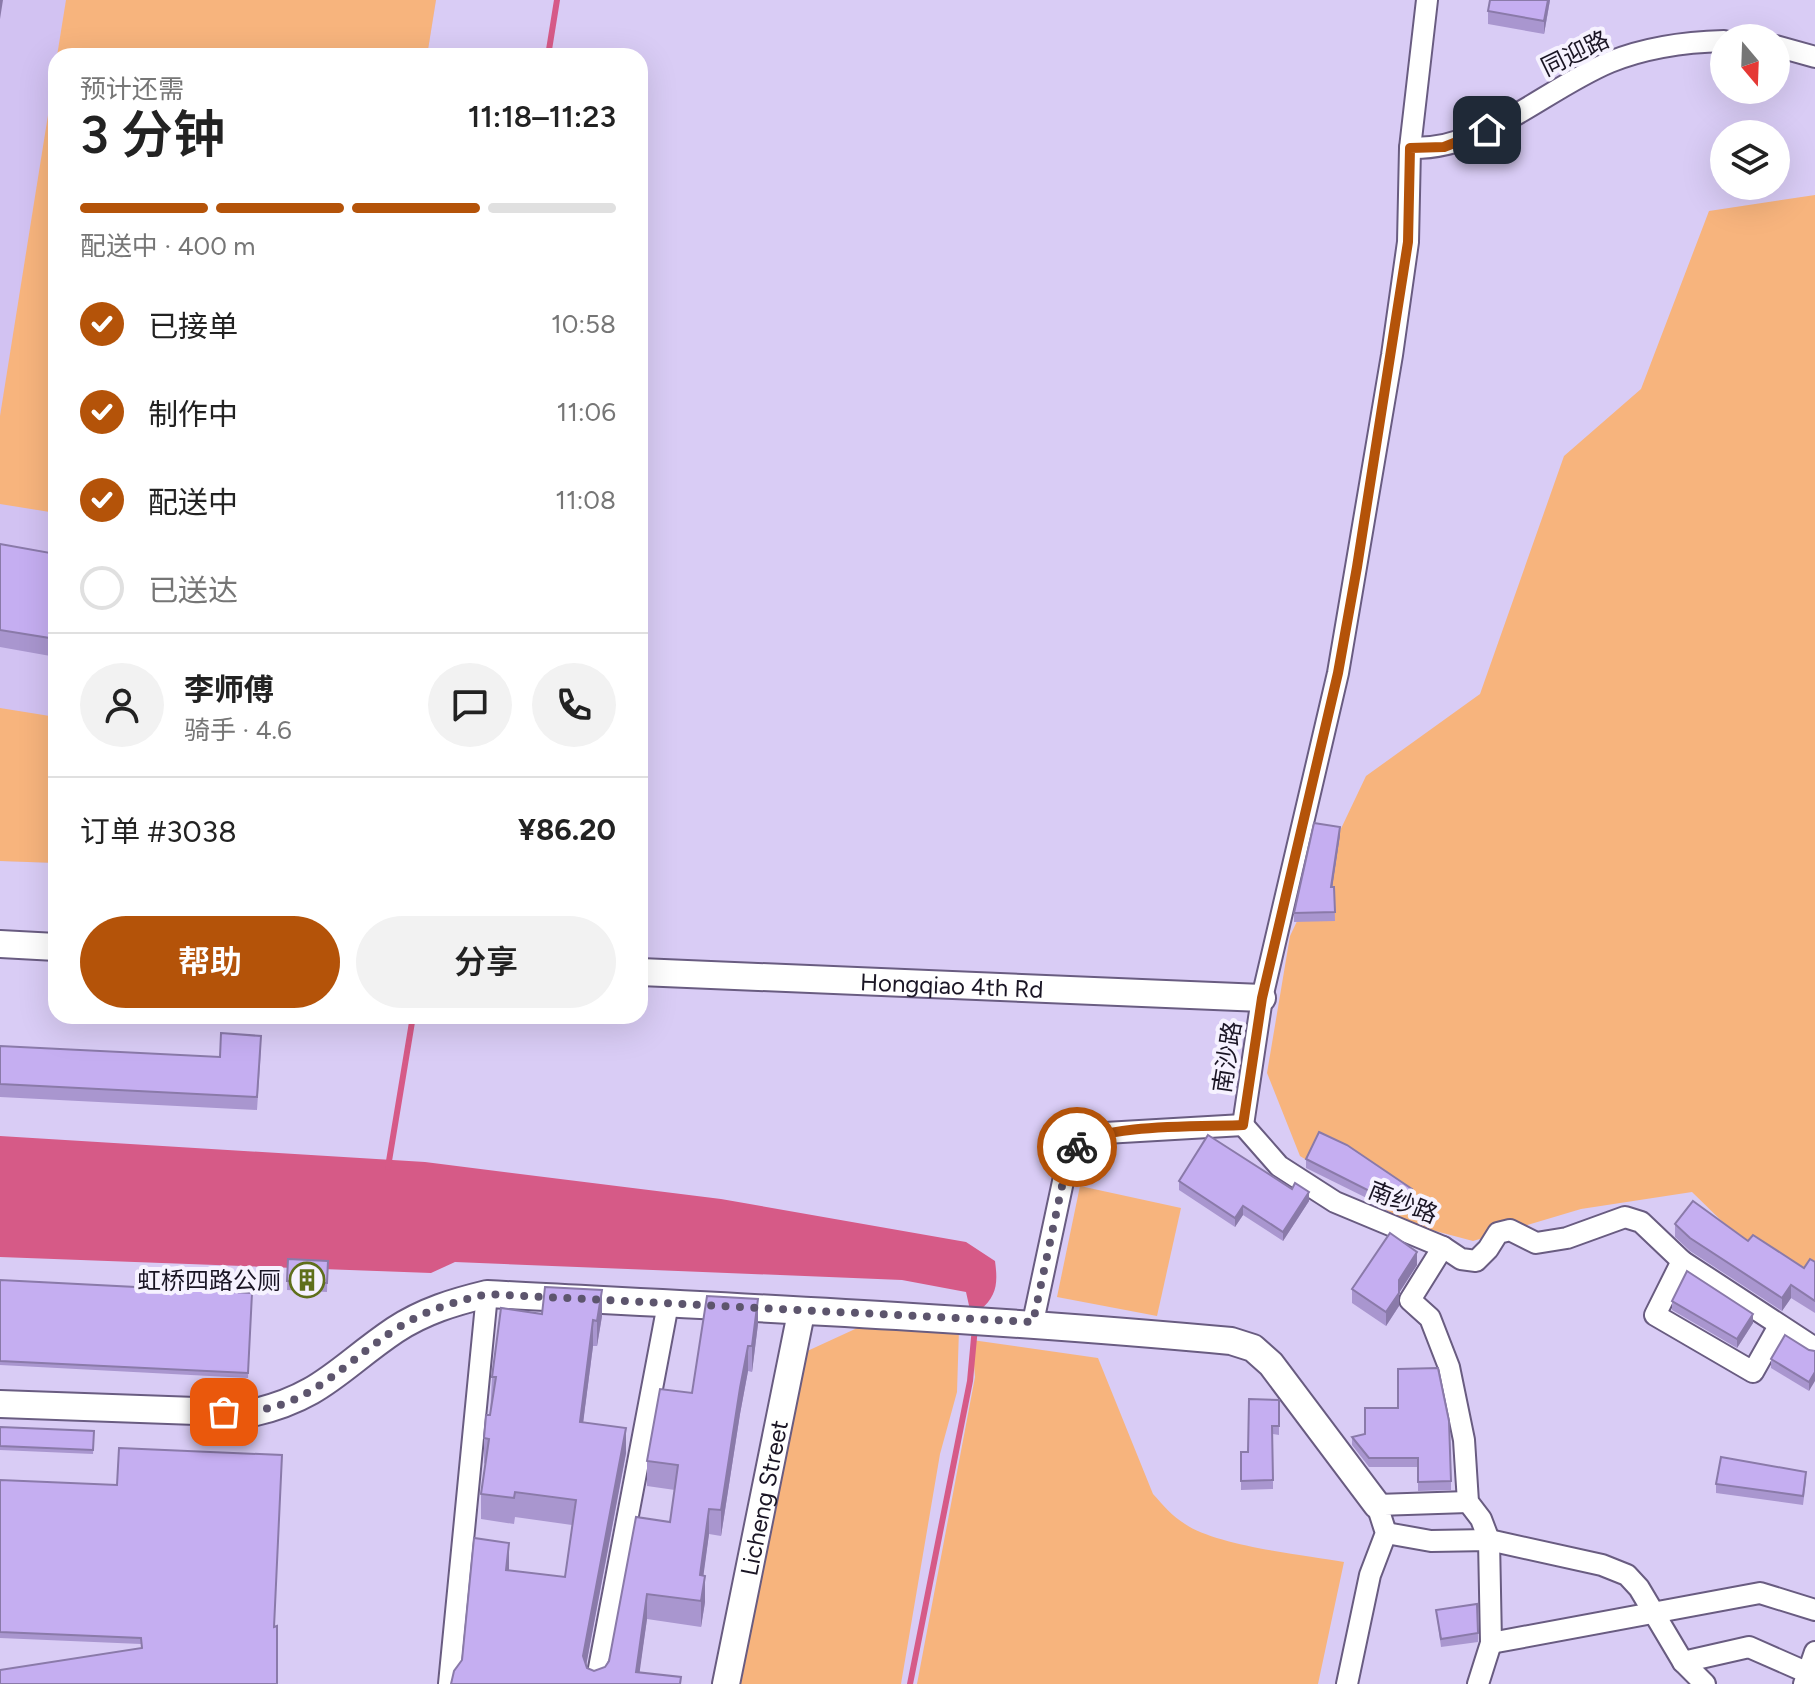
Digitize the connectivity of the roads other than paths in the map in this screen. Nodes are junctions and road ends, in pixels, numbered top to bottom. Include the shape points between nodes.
1 (1427, 0) edge
2 (1710, 42) edge
3 (1790, 50) edge
4 (1815, 57) edge
5 (1410, 148) junction
6 (0, 944) edge
7 (48, 947) edge
8 (648, 972) edge
9 (1262, 998) junction
10 (1243, 1125) junction
11 (1443, 1247) junction
12 (1682, 1261) junction
13 (487, 1294) junction
14 (668, 1304) junction
15 (801, 1313) junction
16 (1033, 1322) junction
17 (1779, 1326) junction
18 (1815, 1348) edge
19 (0, 1404) edge
20 (1468, 1502) junction
21 (1377, 1505) junction
22 (1386, 1533) junction
23 (1489, 1540) junction
24 (1815, 1610) edge
25 (1653, 1613) junction
26 (1491, 1643) junction
27 (1815, 1652) edge
28 (1683, 1662) junction
29 (1809, 1677) edge
30 (449, 1684) edge
31 (596, 1684) edge
32 (726, 1684) edge
33 (1347, 1684) edge
34 (1478, 1684) edge
35 (1705, 1684) edge

1 - 5 street, 南沙路
2 - 5 street, 同迎路 via 1653,47 1609,63 1465,142
3 - 4 street
5 - 9 street, 南沙路 via 1408,242 1354,582 1338,673
6 - 7 street
8 - 9 street, Hongqiao 4th Rd
9 - 10 street, 南沙路
10 - 11 street, 南纱路 via 1279,1166 1335,1202
10 - 16 street via 1105,1133 1081,1141 1068,1158
11 - 12 street via 1461,1259 1476,1261 1498,1233 1510,1230 1536,1243 1625,1217 1641,1222
11 - 20 street, 南纱路 via 1410,1300 1430,1318 1449,1367 1464,1440
12 - 17 street
12 - 17 street via 1655,1315 1753,1372
13 - 14 street
13 - 19 street via 439,1306 396,1329 317,1390 252,1413
13 - 30 street
14 - 15 street
14 - 31 street
15 - 16 street
15 - 32 street, Licheng Street
16 - 21 street via 1231,1341 1253,1348 1271,1364
17 - 18 street
20 - 21 street
20 - 23 street, 南纱路
21 - 22 street
22 - 23 street via 1431,1541
22 - 33 street via 1370,1575
23 - 25 street via 1627,1575
23 - 26 street
24 - 25 street via 1760,1593
25 - 26 street
25 - 28 street
26 - 34 street
27 - 29 street
28 - 29 street via 1749,1647
28 - 35 street

